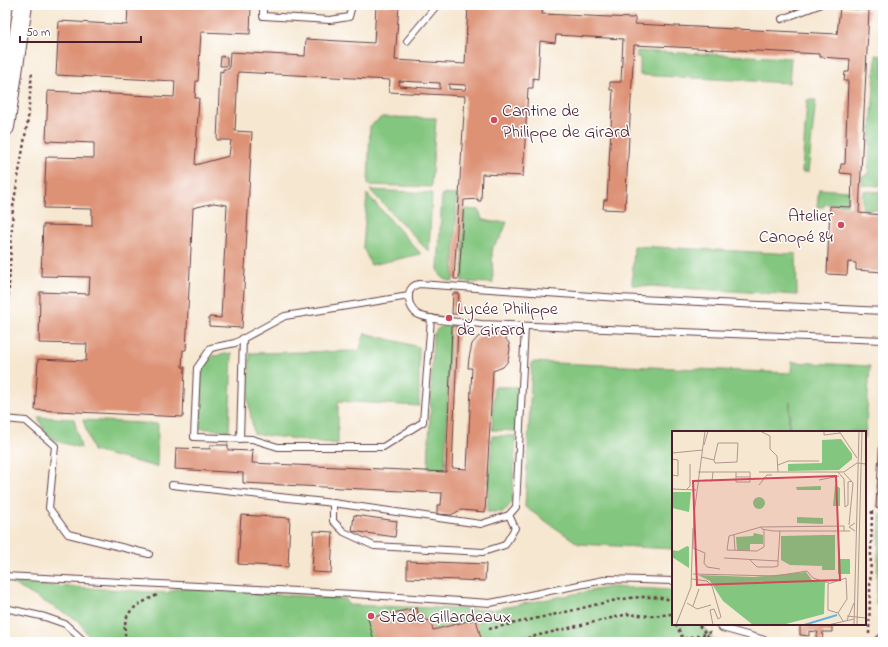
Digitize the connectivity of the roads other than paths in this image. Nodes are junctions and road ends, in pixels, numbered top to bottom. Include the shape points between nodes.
1 (23, 5) edge
2 (263, 5) edge
3 (352, 5) edge
4 (437, 5) edge
5 (819, 5) edge
6 (782, 19) dead end
7 (407, 41) dead end
8 (5, 127) edge
9 (409, 296) junction
10 (883, 311) edge
11 (431, 318) junction
12 (525, 326) junction
13 (243, 338) junction
14 (883, 340) edge
15 (5, 419) edge
16 (240, 439) junction
17 (172, 485) dead end
18 (334, 503) junction
19 (509, 515) junction
20 (149, 554) dead end
21 (5, 576) edge
22 (672, 581) edge
23 (5, 608) edge
24 (720, 625) edge
25 (883, 636) edge
26 (85, 642) edge
27 (772, 642) edge
28 (876, 642) edge

1 - 8 street via 13,52
2 - 3 lane via 263,16 330,20 349,17
4 - 7 lane
5 - 6 lane
9 - 10 lane via 411,288 419,284 619,298
9 - 11 lane via 416,314
9 - 13 lane via 285,316
11 - 12 lane
11 - 16 lane via 423,422 383,447 278,447 252,439
12 - 14 lane
12 - 19 lane via 516,507
13 - 16 lane
13 - 16 lane via 235,343 211,348 196,368 194,437
15 - 20 lane via 26,420 55,446 49,508 68,534
17 - 18 lane
18 - 19 lane via 481,524
18 - 19 lane via 333,521 344,532 374,546 483,552 505,545 515,528
21 - 22 lane via 353,594 490,604 609,579
23 - 26 lane via 65,624
24 - 27 lane via 722,628
25 - 28 lane

